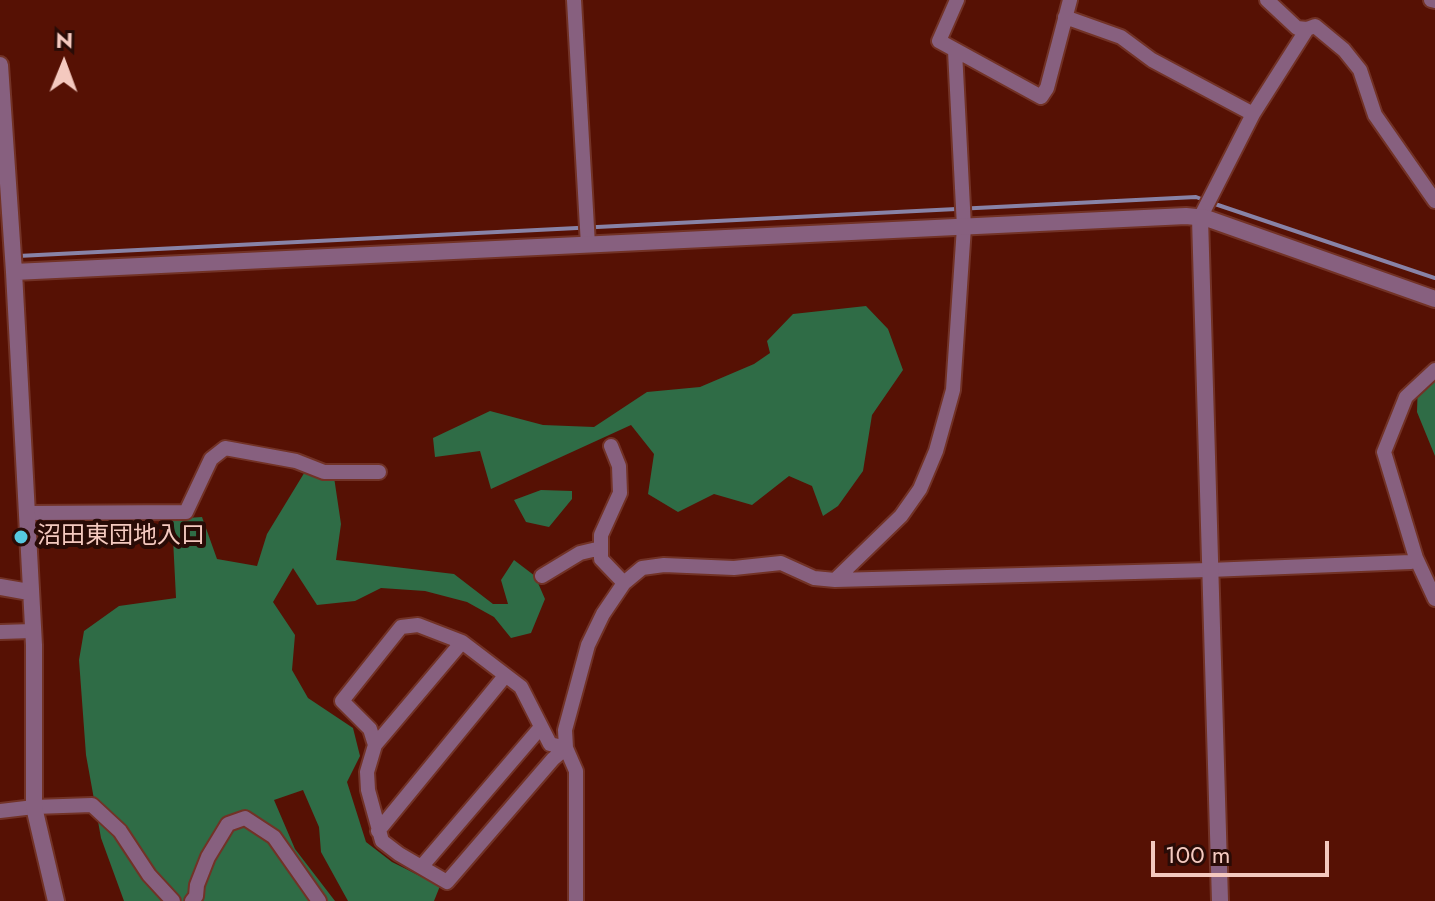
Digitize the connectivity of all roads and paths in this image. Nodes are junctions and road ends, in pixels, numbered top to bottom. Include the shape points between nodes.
1 (574, 0) edge
2 (957, 0) edge
3 (1070, 0) edge
4 (1267, 0) edge
5 (1065, 17) junction
6 (1307, 29) junction
7 (955, 51) junction
8 (0, 65) edge
9 (1253, 114) junction
10 (1433, 190) edge
11 (1200, 214) junction
12 (964, 227) junction
13 (588, 245) junction
14 (7, 272) edge
15 (1435, 299) edge
16 (1435, 370) edge
17 (611, 446) dead end
18 (379, 472) dead end
19 (26, 513) junction
20 (601, 548) junction
21 (1416, 558) junction
22 (1209, 570) junction
23 (542, 576) dead end
24 (835, 580) junction
25 (624, 583) junction
26 (0, 587) edge
27 (29, 592) junction
28 (1435, 599) edge
29 (33, 631) junction
30 (0, 632) edge
31 (462, 642) junction
32 (505, 676) junction
33 (541, 727) junction
34 (375, 745) junction
35 (566, 748) junction
36 (34, 807) junction
37 (0, 811) edge
38 (378, 831) junction
39 (422, 866) junction
40 (56, 901) edge
41 (173, 901) edge
42 (192, 901) edge
43 (319, 901) edge
44 (576, 901) edge
45 (1220, 901) edge

1 - 13 street
2 - 7 street via 939,41
3 - 5 street
4 - 6 street via 1297,28
5 - 7 street via 1041,97
5 - 9 street via 1121,37 1152,60
6 - 9 street
6 - 10 street via 1315,26 1360,70 1375,115
7 - 12 street
8 - 14 street via 12,247
9 - 11 street
11 - 12 street
11 - 15 street
11 - 22 street
12 - 13 street
12 - 24 street via 953,390 936,451 901,516
13 - 14 street
14 - 19 street
16 - 21 street via 1406,397 1384,452
17 - 20 street via 619,466 620,493 601,535
18 - 19 street via 324,472 296,461 225,448 211,459 186,512
19 - 27 street
20 - 23 street via 580,553
20 - 25 street via 601,559
21 - 22 street
21 - 28 street
22 - 24 street
22 - 45 street
24 - 25 street via 814,578 781,563 734,568 664,565 642,568
25 - 35 street via 588,645 565,730
26 - 27 street
27 - 29 street
29 - 30 street
29 - 36 street
31 - 32 street
31 - 34 street
31 - 34 street via 418,625 401,627 342,701 370,729
32 - 33 street via 521,687
32 - 38 street
33 - 35 street via 550,744
33 - 39 street
34 - 38 street via 367,772
35 - 39 street via 447,882
35 - 44 street via 576,771
36 - 37 street
36 - 40 street
36 - 41 street via 92,805 120,831
38 - 39 street via 382,841
42 - 43 street via 208,857 228,824 245,818 274,837

